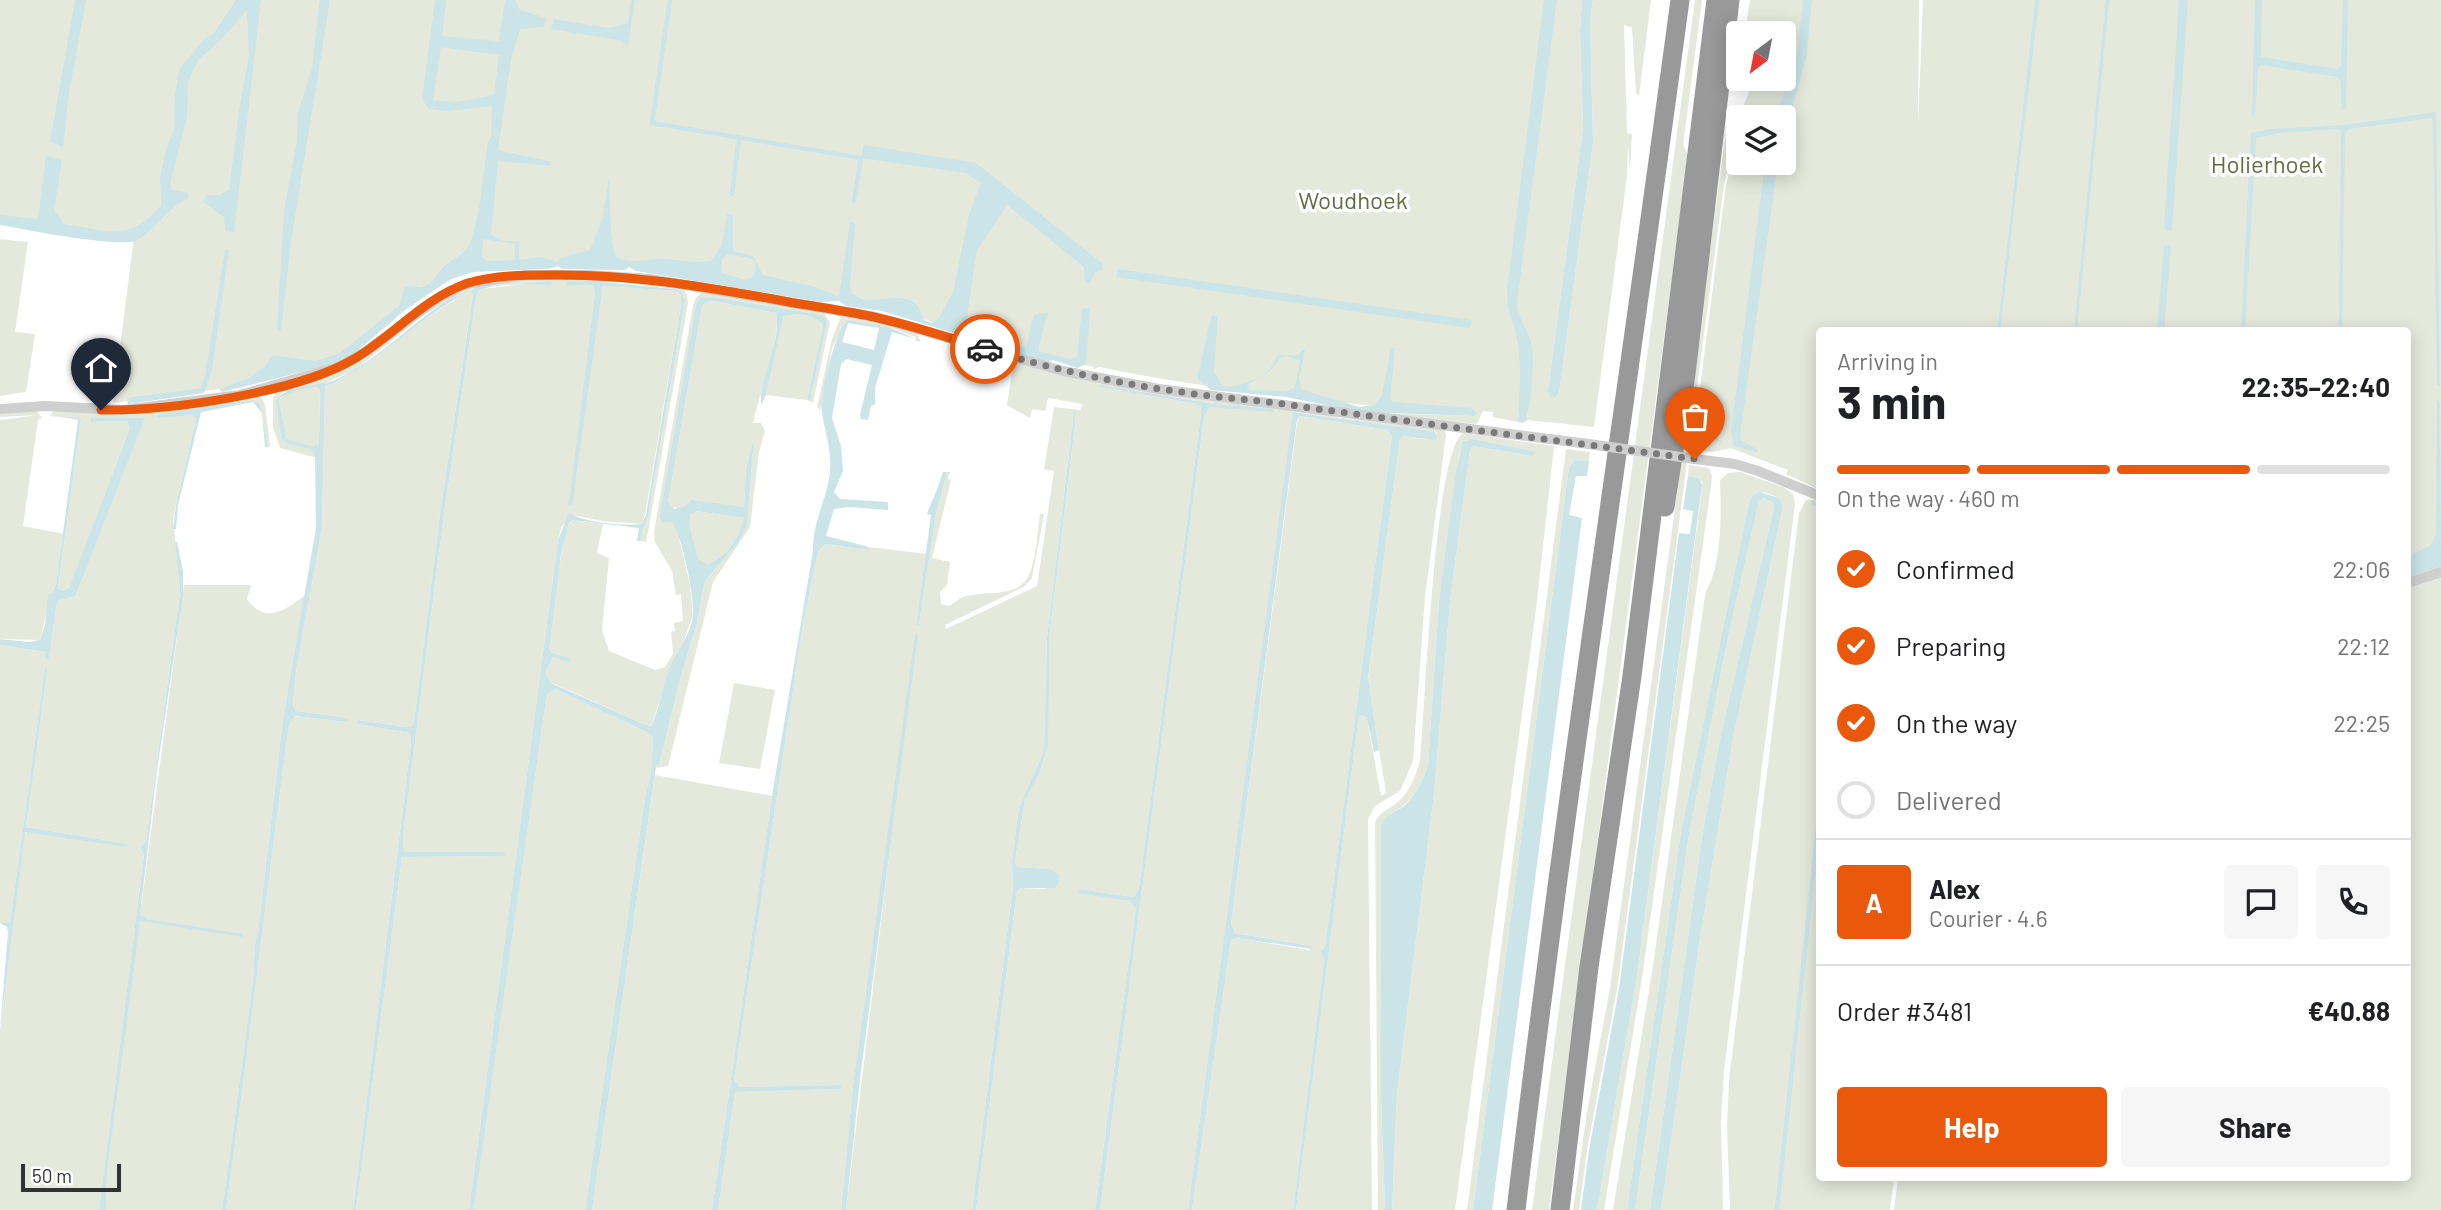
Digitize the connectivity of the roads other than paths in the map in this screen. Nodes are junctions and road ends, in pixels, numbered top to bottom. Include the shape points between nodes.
1 (1681, 0) edge
2 (1716, 0) edge
3 (1730, 0) edge
4 (0, 409) edge
5 (1816, 494) edge
6 (2441, 572) edge
7 (2411, 582) edge
8 (1632, 676) junction
9 (1516, 1210) edge
10 (1560, 1210) edge

1 - 9 highway via 1546,959
2 - 8 highway
3 - 8 highway via 1686,374
4 - 5 street, bridge via 124,410 240,395 338,367 466,284 526,275 611,275 876,317 1063,371 1159,389 1695,459 1758,471
6 - 7 street
8 - 10 highway via 1589,967

